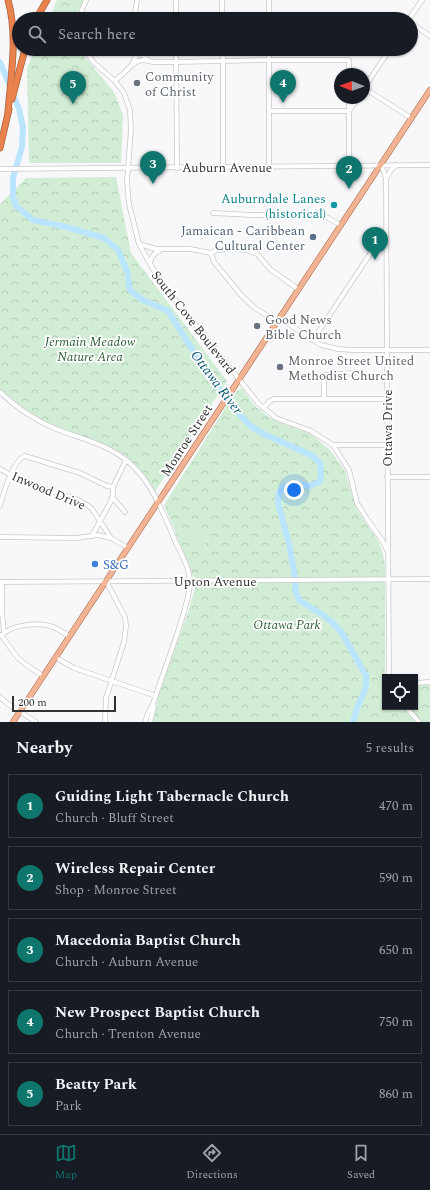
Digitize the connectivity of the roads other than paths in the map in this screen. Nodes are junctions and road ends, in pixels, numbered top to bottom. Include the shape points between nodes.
1 (8, 0) edge
2 (47, 0) edge
3 (86, 0) edge
4 (137, 0) edge
5 (176, 0) edge
6 (222, 0) edge
7 (269, 0) edge
8 (422, 0) edge
9 (40, 12) edge
10 (82, 12) edge
11 (135, 12) edge
12 (176, 12) edge
13 (222, 12) edge
14 (269, 12) edge
15 (414, 12) edge
16 (12, 16) edge
17 (418, 28) edge
18 (430, 36) edge
19 (12, 55) edge
20 (24, 56) edge
21 (89, 56) edge
22 (136, 56) edge
23 (143, 56) edge
24 (176, 56) edge
25 (223, 56) edge
26 (269, 56) edge
27 (385, 56) edge
28 (269, 60) junction
29 (148, 61) junction
30 (223, 61) junction
31 (176, 62) junction
32 (132, 65) junction
33 (349, 68) edge
34 (370, 79) edge
35 (115, 81) junction
36 (430, 90) edge
37 (370, 92) edge
38 (349, 104) edge
39 (354, 104) edge
40 (269, 111) junction
41 (349, 111) junction
42 (7, 114) junction
43 (411, 118) junction
44 (0, 148) edge
45 (380, 165) junction
46 (396, 165) junction
47 (430, 165) edge
48 (349, 166) junction
49 (223, 167) junction
50 (269, 167) junction
51 (128, 168) junction
52 (177, 168) junction
53 (0, 169) edge
54 (386, 180) junction
55 (213, 213) dead end
56 (340, 225) junction
57 (386, 230) junction
58 (139, 244) junction
59 (162, 250) junction
60 (211, 253) junction
61 (150, 264) junction
62 (298, 289) junction
63 (279, 320) junction
64 (313, 340) junction
65 (387, 350) junction
66 (430, 350) edge
67 (355, 373) dead end
68 (237, 382) junction
69 (0, 392) edge
70 (324, 399) junction
71 (387, 399) junction
72 (263, 408) junction
73 (387, 444) junction
74 (333, 445) junction
75 (126, 460) junction
76 (0, 469) edge
77 (11, 475) junction
78 (387, 477) junction
79 (430, 477) edge
80 (113, 487) junction
81 (112, 497) junction
82 (158, 502) junction
83 (0, 506) edge
84 (125, 512) dead end
85 (100, 520) junction
86 (92, 536) junction
87 (0, 538) edge
88 (111, 538) junction
89 (128, 548) junction
90 (387, 550) junction
91 (430, 579) edge
92 (387, 580) junction
93 (106, 581) junction
94 (190, 581) junction
95 (1, 582) edge
96 (2, 634) edge
97 (69, 636) junction
98 (55, 657) junction
99 (389, 674) edge
100 (43, 676) junction
101 (111, 681) junction
102 (430, 682) edge
103 (418, 683) edge
104 (156, 696) junction
105 (0, 697) edge
106 (153, 704) junction
107 (409, 710) edge
108 (20, 711) junction
109 (13, 722) edge
110 (36, 722) edge
111 (105, 722) edge
112 (144, 722) edge
113 (150, 722) edge
114 (419, 722) edge

1 - 16 highway
2 - 9 highway
3 - 10 street
4 - 11 street
5 - 12 street
6 - 13 street
7 - 14 street
8 - 15 street
17 - 18 street
19 - 42 highway
20 - 42 highway
21 - 35 street, South Cove Boulevard
22 - 32 street
23 - 29 street
24 - 31 street
25 - 30 street
26 - 28 street
27 - 34 street
28 - 30 street
28 - 33 street via 349,60
28 - 40 street
29 - 31 street
29 - 32 street via 141,60
30 - 31 street
30 - 49 street
31 - 52 street
32 - 35 street
35 - 51 street, South Cove Boulevard via 124,93 130,110
36 - 43 main road, Monroe Street
37 - 43 street
38 - 41 street
39 - 41 street
40 - 41 street
40 - 50 street
41 - 48 street
42 - 44 highway
43 - 45 main road, Monroe Street
45 - 46 street, Auburn Avenue
45 - 48 street, Auburn Avenue
45 - 54 street, Ottawa Drive
45 - 56 main road, Monroe Street
46 - 47 street, Auburn Avenue
46 - 54 street via 390,170
48 - 50 street, Auburn Avenue
49 - 50 street, Auburn Avenue
49 - 52 street, Auburn Avenue
51 - 52 street, Auburn Avenue
51 - 53 street, Auburn Avenue
51 - 58 street, South Cove Boulevard via 129,204
54 - 57 street, Ottawa Drive
55 - 56 street via 323,215
56 - 62 main road, Monroe Street
57 - 64 street
57 - 65 street, Ottawa Drive
58 - 59 street
58 - 61 street, South Cove Boulevard
59 - 60 street via 190,249
59 - 61 street via 154,253
60 - 62 street via 216,250 232,249 253,252 271,270
60 - 63 street via 214,262 242,296 256,308
61 - 68 street, South Cove Boulevard
62 - 63 main road, Monroe Street
63 - 64 street
63 - 68 main road, Monroe Street
64 - 65 street via 338,349
65 - 66 street
65 - 71 street, Ottawa Drive
67 - 70 street via 324,375
68 - 72 street, South Cove Boulevard
68 - 82 main road, Monroe Street
69 - 75 street via 14,405 41,422 103,447
70 - 71 street
70 - 72 street via 278,399 270,401
71 - 73 street, Ottawa Drive
72 - 74 street, South Cove Boulevard via 276,418 310,431
73 - 74 street
73 - 78 street, Ottawa Drive
74 - 90 street, South Cove Boulevard via 349,470 357,503
75 - 80 street
75 - 82 street via 145,480
76 - 77 street, Inwood Drive
77 - 80 street via 20,459 25,456 80,472
77 - 83 street
77 - 85 street, Inwood Drive via 82,502 92,509
78 - 79 street
78 - 90 street, Ottawa Drive
80 - 81 street
81 - 84 street
81 - 85 street
82 - 89 main road, Monroe Street
82 - 94 street via 187,566
85 - 86 street
85 - 88 street, Inwood Drive
86 - 87 street
86 - 88 street
88 - 89 street, Inwood Drive
89 - 93 main road, Monroe Street
90 - 92 street, Ottawa Drive
91 - 92 street, Upton Avenue
92 - 94 street, Upton Avenue
92 - 99 street, Ottawa Drive
93 - 94 street, Upton Avenue
93 - 95 street, Upton Avenue
93 - 97 main road, Monroe Street
93 - 101 street via 126,626 124,642
94 - 104 street via 180,625
95 - 96 street
96 - 97 street via 28,625 43,624
96 - 100 street via 17,657
97 - 98 main road, Monroe Street
98 - 100 main road, Monroe Street
98 - 101 street via 74,668
100 - 108 main road, Monroe Street
101 - 104 street
101 - 111 street via 106,698
102 - 103 street
104 - 106 street
105 - 108 street
106 - 112 street
106 - 113 street
107 - 114 street
108 - 109 main road, Monroe Street
108 - 110 street

